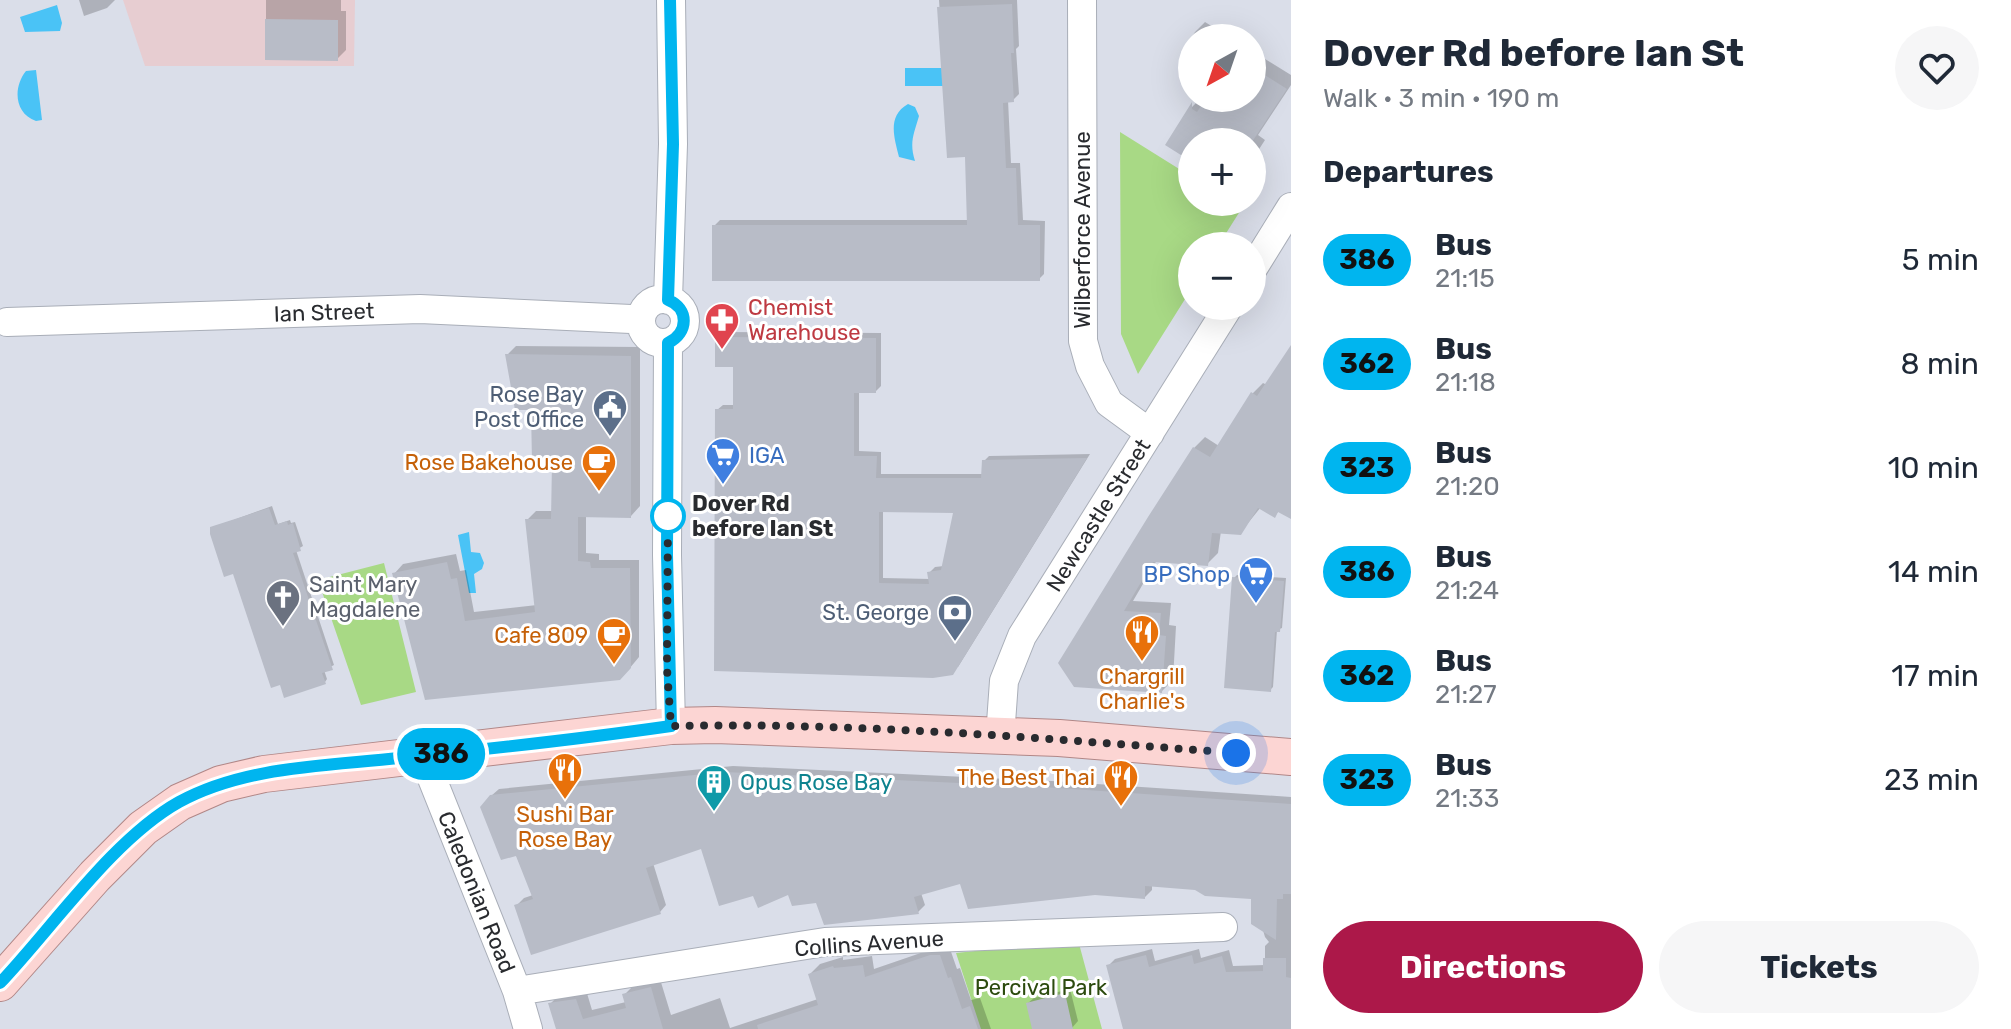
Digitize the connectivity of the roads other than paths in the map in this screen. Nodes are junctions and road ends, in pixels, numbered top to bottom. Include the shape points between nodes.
1 (671, 0) edge
2 (1082, 0) edge
3 (1291, 207) edge
4 (1266, 247) edge
5 (668, 300) junction
6 (1220, 320) edge
7 (7, 322) dead end
8 (640, 322) junction
9 (668, 343) junction
10 (1150, 433) junction
11 (671, 726) junction
12 (1000, 737) junction
13 (423, 756) junction
14 (1291, 757) edge
15 (1223, 927) dead end
16 (0, 983) edge
17 (517, 991) junction
18 (528, 1029) edge

1 - 5 street
2 - 10 street, Wilberforce Avenue via 1083,341 1109,403
3 - 4 street
5 - 8 street via 648,304
5 - 9 street via 681,310 685,322 680,335
6 - 10 street, Newcastle Street
7 - 8 street, Ian Street via 420,309
8 - 9 street via 653,341
9 - 11 street
10 - 12 street, Newcastle Street via 1022,636 1004,681
11 - 12 main road
11 - 13 main road
12 - 14 main road
13 - 16 main road via 264,774 221,784 180,802 143,828 95,876
13 - 17 street, Caledonian Road
15 - 17 street, Collins Avenue via 825,942
17 - 18 street, Caledonian Road

